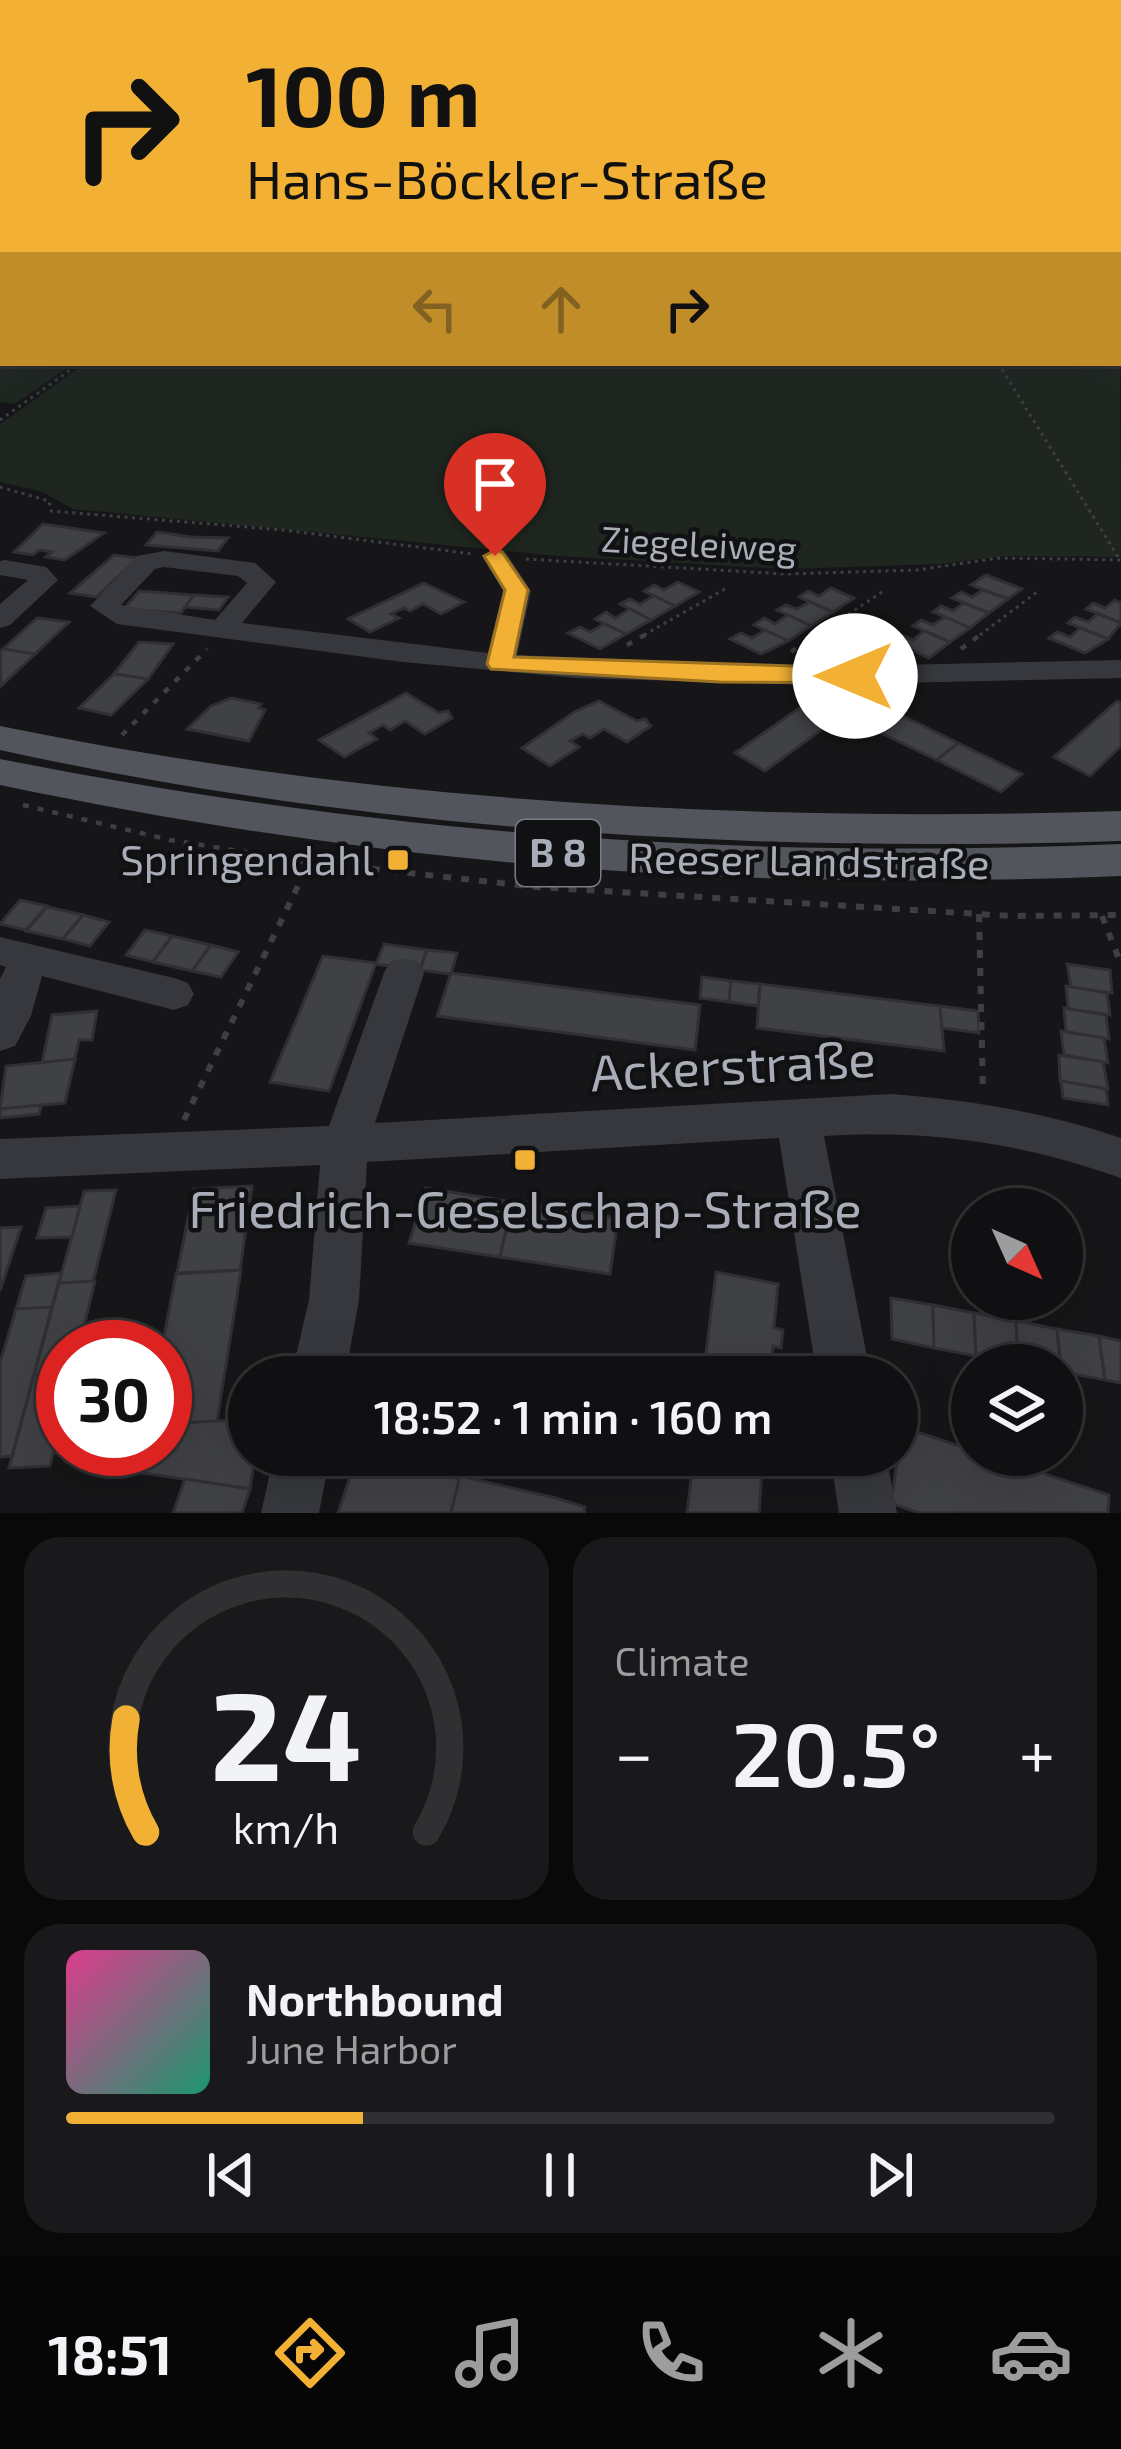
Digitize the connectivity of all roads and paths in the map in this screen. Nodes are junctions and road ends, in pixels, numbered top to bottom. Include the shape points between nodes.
1 (76, 366) edge
2 (1000, 366) edge
3 (0, 420) edge
4 (0, 487) edge
5 (495, 556) junction
6 (1120, 560) edge
7 (5, 568) dead end
8 (724, 589) dead end
9 (882, 592) dead end
10 (1037, 592) dead end
11 (0, 619) edge
12 (235, 630) junction
13 (500, 664) junction
14 (1121, 668) edge
15 (585, 669) junction
16 (756, 675) junction
17 (928, 675) junction
18 (0, 738) edge
19 (118, 739) dead end
20 (0, 772) edge
21 (1121, 826) edge
22 (332, 832) junction
23 (1121, 860) edge
24 (979, 914) dead end
25 (1102, 916) dead end
26 (16, 956) edge
27 (1121, 964) edge
28 (404, 973) dead end
29 (174, 994) dead end
30 (0, 1034) edge
31 (798, 1118) junction
32 (984, 1119) junction
33 (345, 1144) junction
34 (174, 1154) junction
35 (1121, 1158) edge
36 (0, 1159) edge
37 (322, 1356) edge
38 (840, 1356) edge
39 (298, 1476) edge
40 (862, 1476) edge
41 (290, 1513) edge
42 (868, 1513) edge

1 - 3 path
2 - 6 path
4 - 5 path, Ziegeleiweg via 49,500 51,511
5 - 6 path, Ziegeleiweg via 786,574 999,558
5 - 13 street via 517,590
7 - 11 street via 44,580
8 - 15 path
9 - 16 path
10 - 17 path
12 - 12 street via 117,615 104,606 146,562 246,568 262,582
12 - 13 street
12 - 19 path
13 - 15 street
14 - 17 street
15 - 16 street
16 - 17 street
18 - 21 main road, Reeser Landstraße / B 8 via 214,780 536,818 971,833
20 - 22 main road, Reeser Landstraße / B 8
22 - 23 main road, Reeser Landstraße / B 8 via 763,865
22 - 34 path via 187,1109
24 - 32 path
25 - 27 path
26 - 29 street
26 - 30 street via 10,1020
28 - 33 street
31 - 32 street, Ackerstraße
31 - 33 street, Ackerstraße
31 - 38 street
32 - 35 street, Ackerstraße
33 - 34 street, Ackerstraße
33 - 37 street
34 - 36 street, Ackerstraße
39 - 41 street
40 - 42 street

